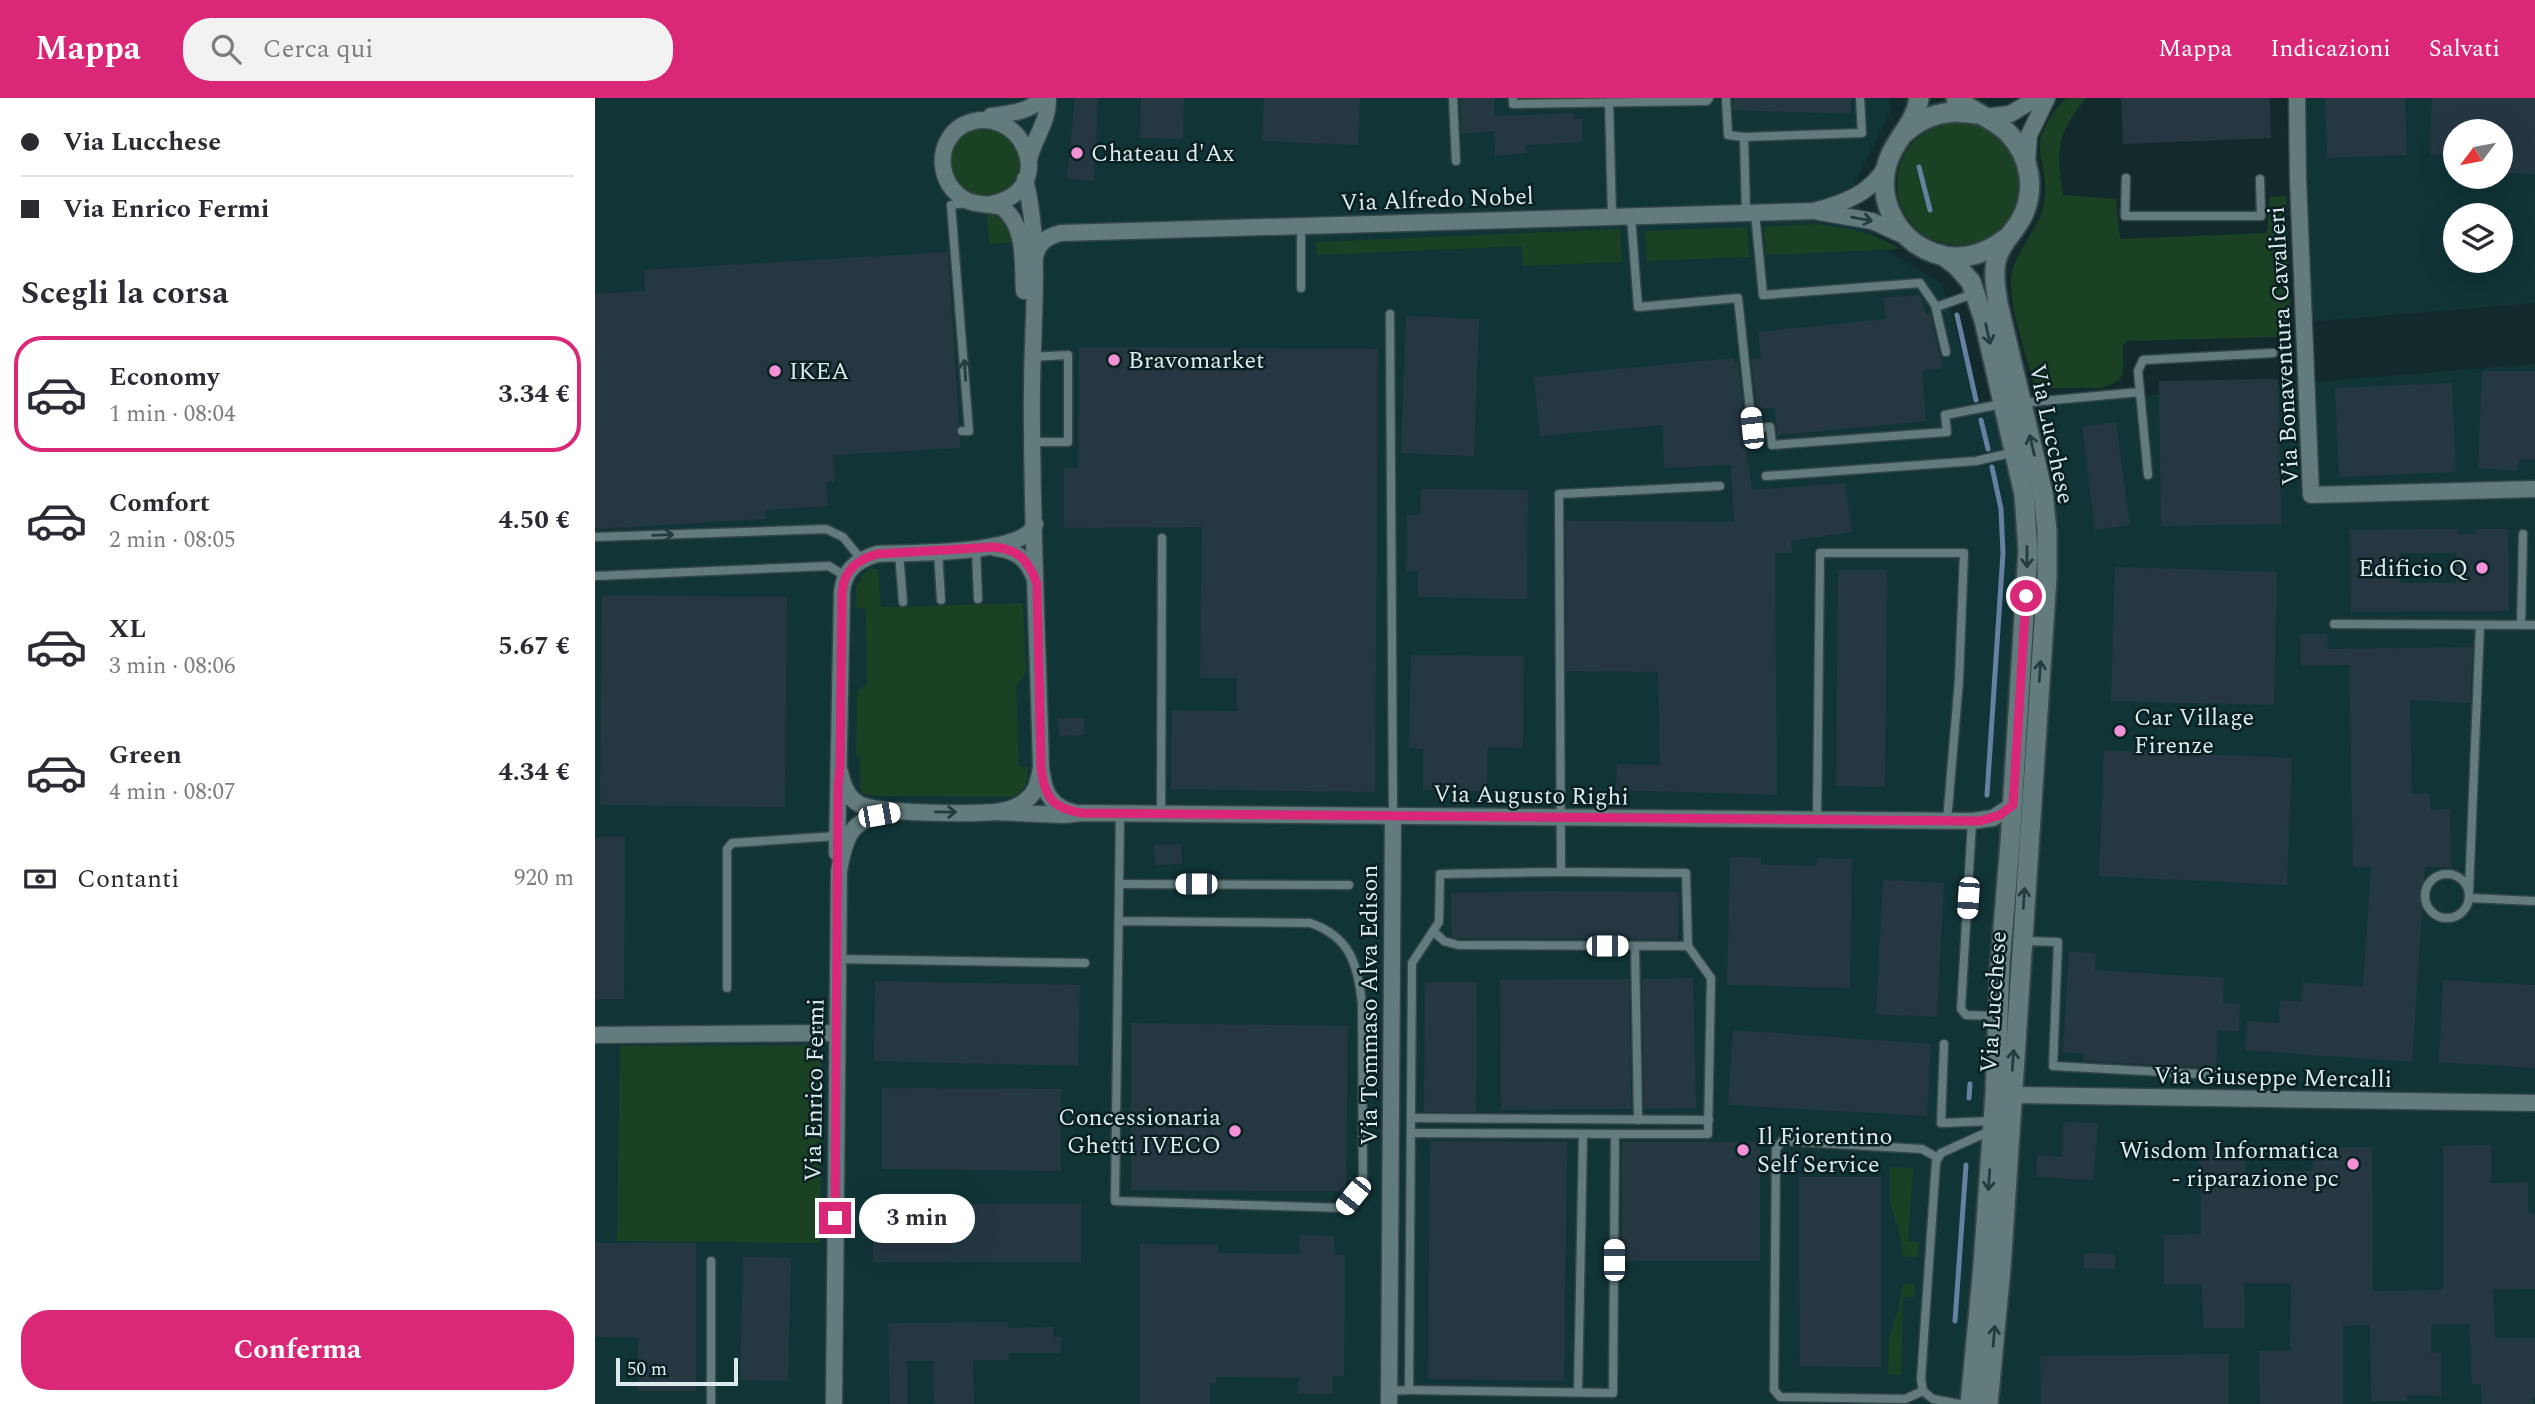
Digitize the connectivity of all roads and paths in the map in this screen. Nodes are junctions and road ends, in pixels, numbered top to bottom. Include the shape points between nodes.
1 (1046, 98) edge
2 (1453, 98) edge
3 (1513, 98) edge
4 (1709, 98) edge
5 (1726, 98) edge
6 (1860, 98) edge
7 (1919, 98) edge
8 (1956, 98) edge
9 (2036, 98) edge
10 (2046, 98) edge
11 (2297, 98) edge
12 (1609, 103) junction
13 (1983, 117) junction
14 (980, 118) junction
15 (1903, 135) junction
16 (1744, 137) junction
17 (1456, 161) dead end
18 (1029, 162) junction
19 (1887, 163) junction
20 (2027, 165) junction
21 (2126, 178) dead end
22 (1025, 179) junction
23 (2260, 179) dead end
24 (1030, 200) junction
25 (971, 202) junction
26 (991, 205) junction
27 (1814, 211) junction
28 (1750, 213) junction
29 (1612, 216) junction
30 (1631, 216) junction
31 (1301, 226) junction
32 (1061, 233) junction
33 (2010, 234) junction
34 (1907, 237) junction
35 (1944, 256) junction
36 (1034, 260) junction
37 (1301, 288) dead end
38 (1976, 293) junction
39 (1936, 307) junction
40 (1390, 314) dead end
41 (1946, 352) dead end
42 (2273, 353) dead end
43 (1032, 357) junction
44 (1032, 392) junction
45 (2140, 392) junction
46 (2007, 404) junction
47 (962, 431) dead end
48 (1033, 442) junction
49 (2010, 453) junction
50 (2148, 475) dead end
51 (1766, 476) dead end
52 (1720, 486) dead end
53 (2535, 489) edge
54 (1035, 524) junction
55 (2523, 534) dead end
56 (595, 537) edge
57 (1162, 537) dead end
58 (993, 547) junction
59 (976, 548) junction
60 (938, 550) junction
61 (899, 552) junction
62 (861, 559) junction
63 (595, 576) edge
64 (845, 576) junction
65 (1037, 584) junction
66 (978, 599) dead end
67 (941, 600) dead end
68 (903, 602) dead end
69 (2334, 624) dead end
70 (2480, 625) junction
71 (2521, 625) junction
72 (2535, 625) edge
73 (1041, 768) junction
74 (840, 772) junction
75 (2013, 805) junction
76 (899, 811) junction
77 (994, 812) junction
78 (1082, 813) junction
79 (1120, 814) junction
80 (1160, 814) junction
81 (1393, 816) junction
82 (1560, 818) junction
83 (1817, 820) junction
84 (1947, 821) junction
85 (1976, 821) junction
86 (837, 836) junction
87 (2010, 843) junction
88 (839, 871) junction
89 (1561, 872) junction
90 (1119, 884) junction
91 (1349, 885) dead end
92 (2470, 895) junction
93 (2535, 901) edge
94 (1119, 921) junction
95 (1434, 932) junction
96 (2021, 941) junction
97 (1635, 946) junction
98 (1688, 946) junction
99 (838, 959) junction
100 (1085, 964) dead end
101 (727, 988) dead end
102 (1997, 1016) junction
103 (837, 1033) junction
104 (595, 1035) edge
105 (1944, 1044) dead end
106 (2219, 1075) dead end
107 (2011, 1095) junction
108 (2535, 1103) edge
109 (1412, 1118) junction
110 (1638, 1120) junction
111 (1709, 1120) junction
112 (1992, 1125) junction
113 (1411, 1133) junction
114 (1583, 1134) junction
115 (1615, 1134) junction
116 (1938, 1158) junction
117 (711, 1261) dead end
118 (1409, 1391) junction
119 (1923, 1391) junction
120 (1578, 1392) junction
121 (1389, 1397) edge
122 (711, 1404) edge
123 (834, 1404) edge
124 (1959, 1404) edge
125 (1970, 1404) edge
126 (1988, 1404) edge

1 - 14 street via 1020,113
1 - 18 street via 1046,122
2 - 17 lane
3 - 12 lane via 1513,104
4 - 12 lane
5 - 16 lane via 1728,135
6 - 16 lane via 1862,132
7 - 15 main road, Via Lucchese
8 - 13 main road, Via Lucchese
9 - 13 street via 2010,114
10 - 20 street via 2029,135
11 - 53 street, Via Bonaventura Cavalieri via 2311,495
12 - 29 lane
13 - 15 main road, Via Lucchese via 1962,112 1940,114 1920,121
13 - 20 main road, Via Lucchese via 2010,135
14 - 18 street via 996,119 1015,129 1027,147
14 - 25 street via 953,132 943,156 950,187
15 - 19 main road, Via Lucchese
16 - 28 lane
18 - 22 street
19 - 27 street, Via Alfredo Nobel via 1866,190
19 - 34 main road, Via Lucchese via 1886,199
20 - 33 main road, Via Lucchese via 2028,200
21 - 23 lane via 2125,216 2261,216
22 - 24 street
22 - 26 street via 1010,197
24 - 32 street via 1042,220
24 - 36 street
25 - 26 street
47 -> 25 lane via 969,430 951,205
26 - 44 street via 1007,211 1019,231
27 - 28 street, Via Alfredo Nobel
27 -> 34 street, Via Alfredo Nobel via 1872,221
28 - 30 street, Via Alfredo Nobel
28 - 39 lane via 1763,295 1920,283
29 - 30 street, Via Alfredo Nobel
29 - 31 street, Via Alfredo Nobel
30 - 46 lane via 1638,307 1738,298 1752,428 1770,427 1772,445 1947,432 1945,415
31 - 32 street, Via Alfredo Nobel
31 - 37 lane
32 - 36 street via 1039,243
33 - 35 main road, Via Lucchese via 1982,253
33 - 46 main road, Via Lucchese via 1996,259
34 - 35 main road, Via Lucchese
35 - 38 main road, Via Lucchese via 1967,276
36 - 43 street
38 - 39 lane
38 -> 46 main road, Via Lucchese
39 - 41 lane
40 - 81 lane
42 - 45 lane via 2143,360 2138,371
43 - 44 street
43 - 48 lane via 1068,355 1068,442
44 - 48 street
45 - 46 lane
45 - 50 lane
46 - 49 main road, Via Lucchese
96 -> 46 main road, Via Lucchese via 2047,531 2043,493
48 - 54 street
49 - 51 lane via 1984,459
49 -> 75 main road, Via Lucchese via 2024,494 2028,551
52 - 82 lane via 1559,494
54 - 58 street via 1025,537
54 - 65 street
55 - 71 lane
56 -> 62 lane via 827,529 843,537
57 - 80 lane
58 - 59 street
58 - 65 street via 1022,556
59 - 60 street
59 - 66 lane
60 - 61 street
60 - 67 lane
61 - 62 street
61 - 68 lane
62 - 64 street
63 - 64 lane via 829,566
64 - 74 street
65 - 73 street
69 - 70 lane
70 - 71 lane
70 - 92 lane
71 - 72 lane
73 - 77 street via 1029,799
73 - 78 street, Via Augusto Righi via 1050,799
74 - 76 street via 857,803
74 - 86 street
75 - 85 street, Via Augusto Righi via 2000,815
75 - 87 main road, Via Lucchese
76 -> 77 street, Via Augusto Righi
76 - 88 street, Via Enrico Fermi via 872,817 851,830
77 - 78 street, Via Augusto Righi
78 - 79 street, Via Augusto Righi
79 - 80 street, Via Augusto Righi
79 - 90 lane
80 - 81 street, Via Augusto Righi
81 - 82 street, Via Augusto Righi
81 - 121 street, Via Tommaso Alva Edison
82 - 83 street, Via Augusto Righi
82 - 89 lane
83 - 84 street, Via Augusto Righi
83 - 84 lane via 1820,553 1964,553
84 - 85 street, Via Augusto Righi
85 - 87 street via 1997,828
85 - 102 lane via 1961,1009 1966,1015
86 - 88 street
86 - 101 lane via 732,843 727,849
87 - 102 main road, Via Lucchese
88 - 99 street, Via Enrico Fermi
89 - 95 lane via 1440,874 1439,922
89 - 98 lane via 1686,873
90 - 91 lane
90 - 94 lane
92 - 92 lane via 2467,884 2456,875 2442,873 2430,881 2425,895 2435,915 2449,918 2463,912
92 - 93 lane
94 - 94 lane via 1115,1201 1343,1208 1363,1184 1362,1004 1348,949 1337,936 1310,923
95 - 97 lane via 1458,945
95 - 109 lane via 1412,963
96 - 106 lane via 2058,943 2053,1066
107 -> 96 main road, Via Lucchese
97 - 98 lane
97 - 110 lane
98 - 111 lane via 1711,978
99 - 100 lane
99 - 103 street, Via Enrico Fermi
102 - 112 main road, Via Lucchese
103 - 104 street
103 - 123 street, Via Enrico Fermi
105 - 112 lane via 1941,1123
107 - 108 street, Via Giuseppe Mercalli
126 -> 107 main road, Via Lucchese
109 - 110 lane
109 - 113 lane
110 - 111 lane
111 - 115 lane via 1708,1134
112 - 116 lane
112 -> 125 main road, Via Lucchese
113 - 114 lane
113 - 118 lane
114 - 115 lane
114 - 120 lane
115 - 120 lane via 1613,1393
116 - 119 lane
116 - 119 lane via 1922,1149 1782,1141 1776,1149 1774,1390 1780,1397 1905,1399
117 - 122 lane
118 - 120 lane
118 - 121 lane
119 - 124 lane via 1933,1399

